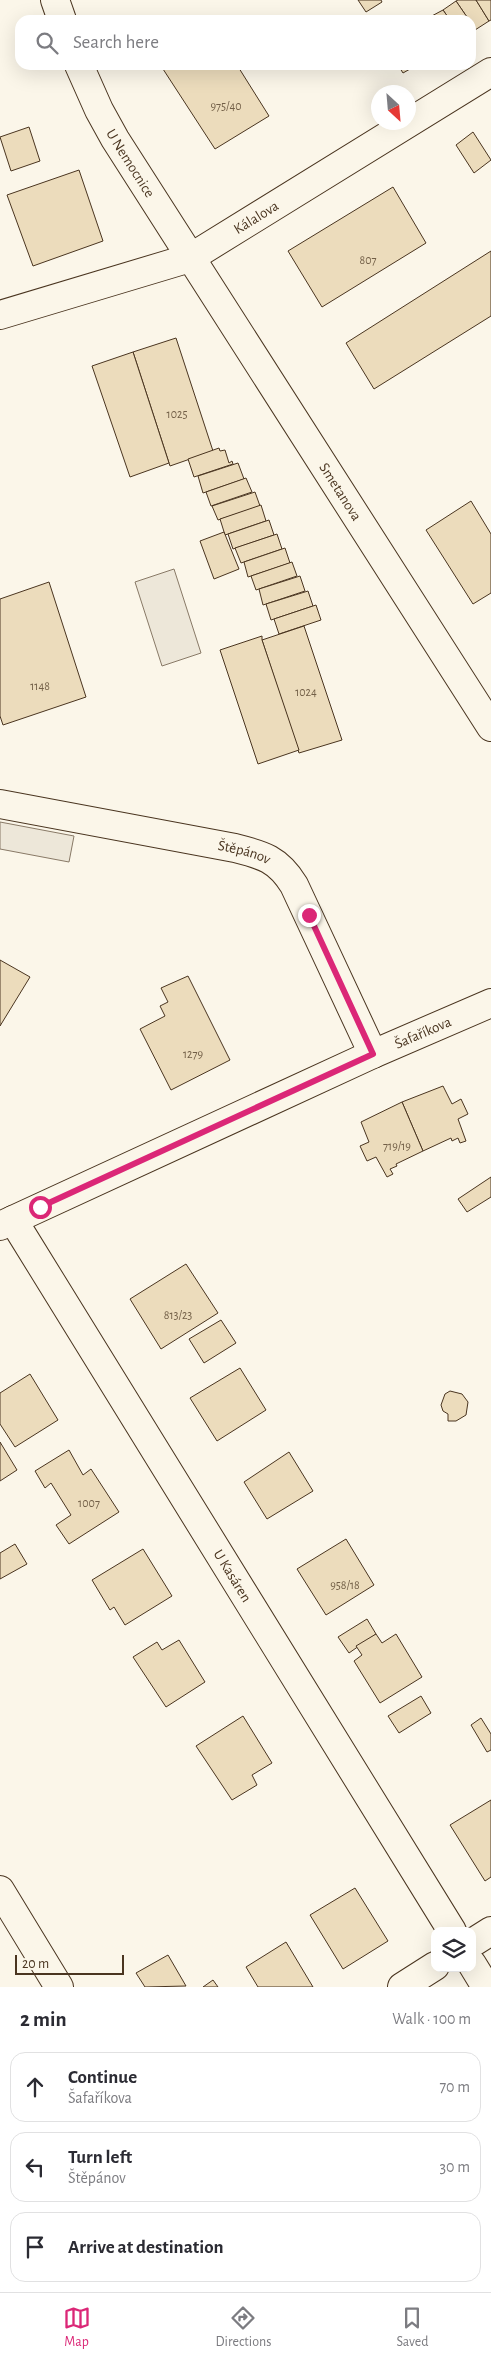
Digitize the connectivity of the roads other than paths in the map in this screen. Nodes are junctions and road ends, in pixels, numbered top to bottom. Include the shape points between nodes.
1 (55, 0) edge
2 (60, 15) edge
3 (81, 70) edge
4 (491, 72) edge
5 (190, 258) junction
6 (0, 315) edge
7 (491, 727) edge
8 (0, 804) edge
9 (491, 1003) edge
10 (373, 1054) junction
11 (7, 1223) edge
12 (0, 1890) edge
13 (449, 1927) edge
14 (491, 1931) edge
15 (476, 1940) edge
16 (431, 1969) edge
17 (476, 1971) edge
18 (59, 1987) edge
19 (402, 1987) edge
20 (486, 1987) edge

1 - 2 street
3 - 5 street, U Nemocnice via 98,110
4 - 5 street, Kálalova
5 - 6 street, Kálalova
5 - 7 street, Smetanova
8 - 10 street, Štěpánov via 235,848 276,863 286,872 298,892
9 - 10 street, Šafaříkova
10 - 11 street, Šafaříkova
11 - 13 street, U Kasáren
12 - 18 street
14 - 15 street
16 - 19 street
17 - 20 street

